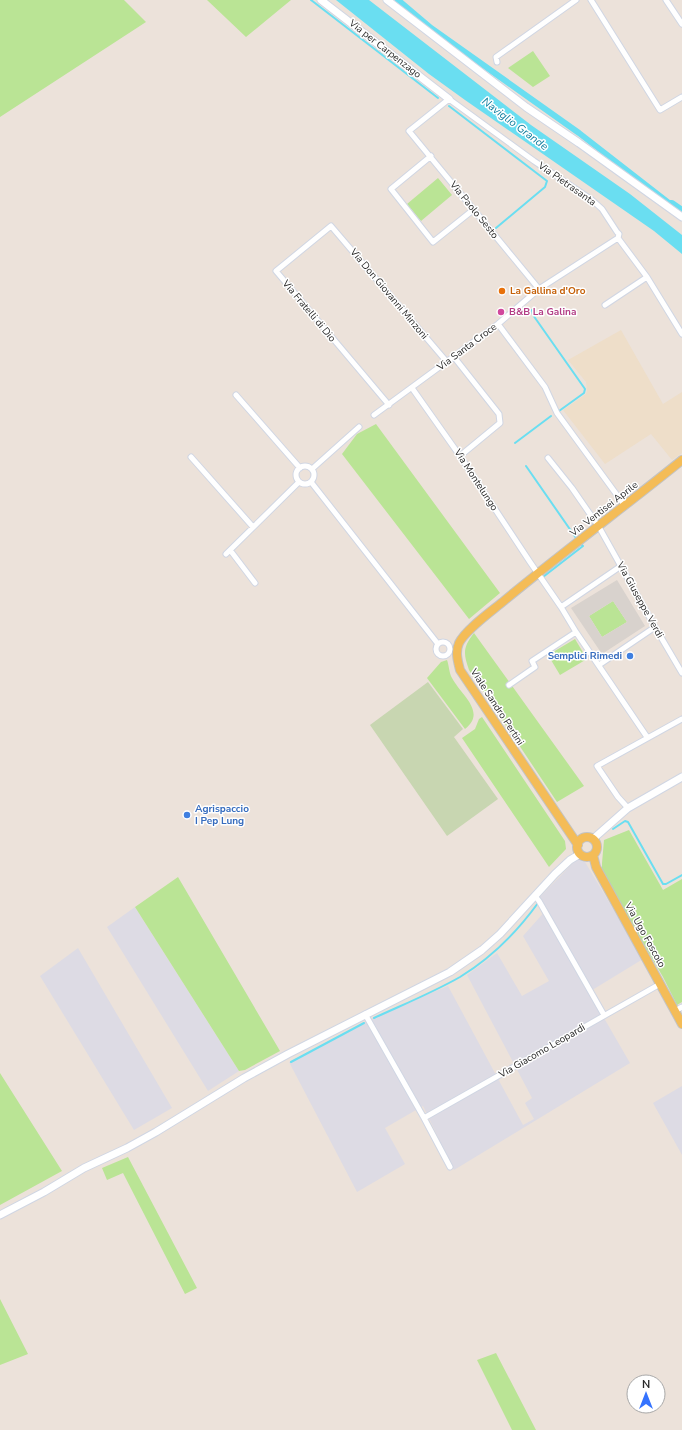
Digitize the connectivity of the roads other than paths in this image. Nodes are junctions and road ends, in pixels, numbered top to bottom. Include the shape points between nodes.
1 (321, 0) edge
2 (387, 0) edge
3 (576, 0) edge
4 (590, 0) edge
5 (666, 0) edge
6 (682, 24) edge
7 (497, 62) dead end
8 (682, 97) edge
9 (449, 99) junction
10 (431, 156) junction
11 (474, 210) junction
12 (682, 217) edge
13 (331, 226) joint
14 (618, 238) junction
15 (647, 277) junction
16 (538, 289) junction
17 (605, 306) dead end
18 (498, 324) junction
19 (682, 334) edge
20 (454, 357) junction
21 (446, 362) junction
22 (412, 388) junction
23 (236, 395) dead end
24 (389, 405) junction
25 (374, 415) dead end
26 (359, 427) dead end
27 (460, 456) junction
28 (191, 457) dead end
29 (548, 458) dead end
30 (682, 460) edge
31 (300, 468) junction
32 (312, 469) junction
33 (299, 482) junction
34 (311, 482) junction
35 (625, 506) junction
36 (599, 526) junction
37 (253, 527) junction
38 (621, 566) junction
39 (537, 574) junction
40 (255, 583) dead end
41 (561, 607) junction
42 (655, 627) junction
43 (576, 632) junction
44 (438, 644) junction
45 (454, 649) junction
46 (599, 665) junction
47 (682, 673) edge
48 (509, 685) dead end
49 (682, 719) edge
50 (647, 737) junction
51 (682, 777) edge
52 (628, 808) junction
53 (593, 839) junction
54 (578, 845) junction
55 (580, 854) junction
56 (593, 856) junction
57 (535, 896) junction
58 (660, 984) junction
59 (678, 1009) edge
60 (365, 1014) junction
61 (604, 1015) junction
62 (682, 1024) edge
63 (424, 1118) junction
64 (450, 1167) dead end
65 (0, 1215) edge

1 - 9 street, Via per Carpenzago
2 - 12 street via 526,107
3 - 7 street via 496,58
4 - 8 street via 660,110
5 - 6 street
9 - 10 street, Via Paolo Sesto via 409,131
9 - 14 street, Via Pietrasanta via 592,200 602,209 617,232
10 - 11 street, Via Paolo Sesto
10 - 11 street via 391,189 400,201 433,242
11 - 16 street, Via Paolo Sesto
13 - 21 street, Via Don Giovanni Minzoni
13 - 24 street, Via Fratelli di Dio via 276,271
14 - 15 street, Via Pietrasanta
14 - 16 street, Via Santa Croce
15 - 17 street
15 - 19 street, Via Pietrasanta
16 - 18 street, Via Santa Croce
18 - 20 street, Via Santa Croce
18 - 35 street via 545,387 557,413
20 - 21 street, Via Santa Croce
20 - 27 street via 499,414 500,423
21 - 22 street, Via Santa Croce
22 - 24 street, Via Santa Croce
22 - 27 street, Via Montelungo
23 - 31 street
24 - 25 street, Via Santa Croce
26 - 32 street
27 - 39 street, Via Montelungo
28 - 37 street
29 - 36 street, Via Giuseppe Verdi
30 - 35 main road, Via Ventisei Aprile
31 - 32 street
31 - 33 street via 297,473
32 - 34 street via 314,474
33 - 34 street
33 - 37 street
34 - 44 street
35 - 36 main road, Via Ventisei Aprile
36 - 38 street, Via Giuseppe Verdi
36 - 39 main road, Via Ventisei Aprile
37 - 40 street via 228,552
38 - 41 street
38 - 42 street, Via Giuseppe Verdi
39 - 41 street, Via Montelungo
39 - 45 main road via 466,633
41 - 43 street, Via Montelungo
42 - 46 street
42 - 47 street, Via Giuseppe Verdi
43 - 46 street, Via Montelungo
43 - 48 street via 532,661 535,667
44 - 45 street via 446,643
44 - 45 street via 436,651 440,656 447,655
45 - 54 main road, Viale Sandro Pertini via 460,670
46 - 50 street, Via Montelungo
49 - 50 street
50 - 52 street via 597,766
51 - 52 street
52 - 53 street
53 - 54 main road via 582,839
53 - 56 main road via 597,847
54 - 55 main road
55 - 56 main road via 586,857
55 - 57 street via 570,860
56 - 58 main road, Via Ugo Foscolo via 596,867
57 - 60 street via 500,934 467,961 413,992
57 - 61 street
58 - 59 main road, Via Ugo Foscolo
58 - 61 street, Via Giacomo Leopardi
59 - 62 main road, Via Ugo Foscolo
60 - 63 street
60 - 65 street via 244,1078 127,1148 84,1168
61 - 63 street, Via Giacomo Leopardi
63 - 64 street

